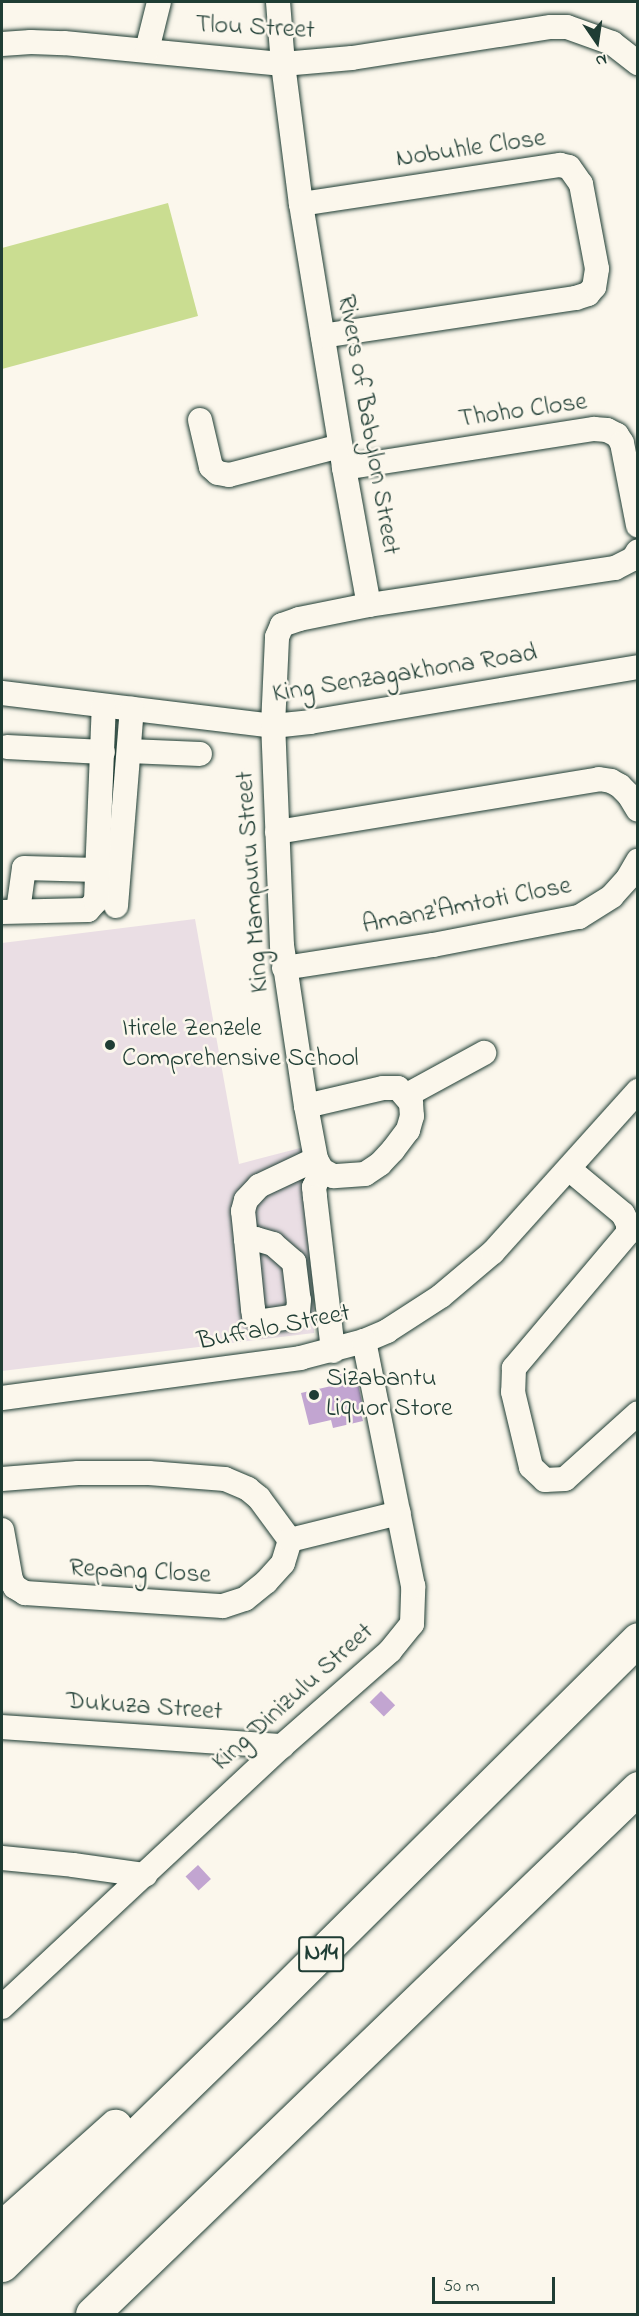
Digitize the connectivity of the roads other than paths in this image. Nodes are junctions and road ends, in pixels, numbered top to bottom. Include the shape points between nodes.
1 (159, 2) edge
2 (278, 2) edge
3 (2, 44) edge
4 (147, 50) junction
5 (634, 55) edge
6 (283, 64) junction
7 (301, 204) junction
8 (322, 336) junction
9 (200, 420) dead end
10 (342, 457) junction
11 (638, 525) edge
12 (638, 551) edge
13 (369, 605) junction
14 (638, 667) edge
15 (2, 693) edge
16 (104, 706) junction
17 (132, 709) junction
18 (273, 726) junction
19 (7, 747) dead end
20 (129, 751) junction
21 (103, 752) junction
22 (200, 754) dead end
23 (638, 810) edge
24 (277, 832) junction
25 (638, 861) edge
26 (98, 870) junction
27 (116, 906) dead end
28 (10, 912) edge
29 (284, 968) junction
30 (484, 1053) dead end
31 (638, 1091) edge
32 (407, 1095) junction
33 (306, 1106) junction
34 (319, 1164) junction
35 (569, 1169) junction
36 (246, 1239) dead end
37 (364, 1341) junction
38 (333, 1351) junction
39 (2, 1398) edge
40 (638, 1413) edge
41 (2, 1479) edge
42 (399, 1513) junction
43 (2, 1530) edge
44 (290, 1540) junction
45 (638, 1639) edge
46 (2, 1727) edge
47 (282, 1746) junction
48 (638, 1788) edge
49 (2, 1858) edge
50 (145, 1875) junction
51 (6, 1999) edge
52 (265, 2009) junction
53 (2, 2227) edge
54 (2, 2265) edge
55 (92, 2314) edge

1 - 4 street
2 - 6 street, Rivers of Babylon Street
3 - 4 street, Tlou Street via 31,42
4 - 6 street, Tlou Street
5 - 6 street, Tlou Street via 583,32 551,27 352,58
6 - 7 street, Rivers of Babylon Street
7 - 8 street, Rivers of Babylon Street
7 - 8 street, Nobuhle Close via 560,165 569,167 581,184 597,269 594,287 576,298
8 - 10 street, Rivers of Babylon Street
9 - 10 street, Thoho Close via 211,467 229,475
10 - 11 street, Thoho Close via 607,430 622,443
10 - 13 street, Rivers of Babylon Street
12 - 13 street via 633,559 615,568
13 - 18 street via 282,625 277,637
14 - 18 street, King Senzagakhona Road
15 - 16 street, King Senzagakhona Road
16 - 17 street, King Senzagakhona Road
16 - 21 street
17 - 18 street, King Senzagakhona Road
17 - 20 street
18 - 24 street, King Mampuru Street
19 - 21 street
20 - 22 street
20 - 27 street
21 - 26 street
23 - 24 street via 620,786 598,779
24 - 29 street, King Mampuru Street
25 - 29 street, Amanz'Amtoti Close via 612,896 579,917
26 - 28 street via 24,868
26 - 28 street via 96,901 88,910
29 - 33 street, King Mampuru Street
30 - 32 street
31 - 35 street, Buffalo Street
32 - 33 street via 398,1088 383,1088
32 - 34 street via 412,1116 408,1130 380,1164 365,1174 347,1177 333,1176
33 - 34 street, King Mampuru Street
34 - 36 street via 259,1186 246,1200 243,1211
34 - 38 street, King Mampuru Street via 314,1187
35 - 37 street, Buffalo Street via 463,1279 409,1319
35 - 40 street via 623,1214 628,1233 514,1368 513,1392 531,1467 545,1480 565,1479
37 - 38 street, Buffalo Street
37 - 42 street, King Dinizulu Street
38 - 39 street, Buffalo Street via 277,1362
41 - 44 street via 125,1473 225,1479 259,1498
42 - 44 street
42 - 47 street, King Dinizulu Street via 413,1586 412,1624 390,1651
43 - 44 street, Repang Close via 11,1580 25,1593 210,1607 232,1605 266,1582 283,1563
45 - 52 highway, N14
46 - 47 street, Dukuza Street
47 - 50 street, King Dinizulu Street
48 - 55 highway
49 - 50 street
50 - 51 street, King Dinizulu Street
52 - 53 highway via 102,2136
52 - 54 highway, N14

